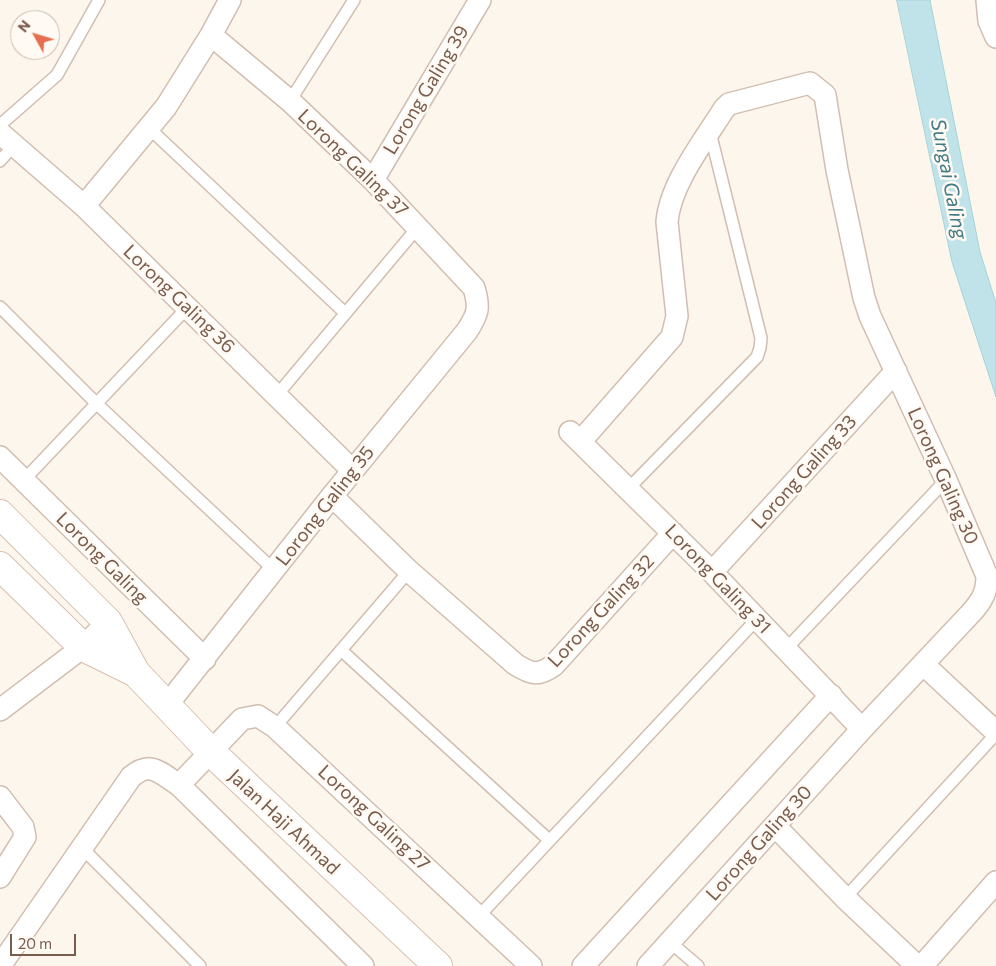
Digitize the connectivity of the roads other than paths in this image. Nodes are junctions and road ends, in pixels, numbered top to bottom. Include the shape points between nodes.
1 (100, 0) edge
2 (230, 0) edge
3 (354, 0) edge
4 (480, 0) edge
5 (987, 0) edge
6 (211, 35) junction
7 (996, 37) edge
8 (290, 101) junction
9 (0, 125) edge
10 (150, 129) junction
11 (710, 132) junction
12 (7, 139) edge
13 (0, 161) edge
14 (373, 180) junction
15 (84, 206) junction
16 (418, 227) junction
17 (479, 305) joint
18 (0, 307) edge
19 (188, 308) junction
20 (345, 314) junction
21 (896, 371) junction
22 (277, 395) junction
23 (97, 404) junction
24 (0, 457) edge
25 (352, 470) junction
26 (24, 480) junction
27 (946, 480) junction
28 (628, 489) junction
29 (332, 496) junction
30 (0, 514) edge
31 (673, 533) junction
32 (0, 566) edge
33 (274, 570) junction
34 (410, 571) junction
35 (712, 572) junction
36 (757, 619) junction
37 (108, 622) junction
38 (83, 647) junction
39 (786, 649) junction
40 (341, 650) junction
41 (205, 659) junction
42 (923, 664) junction
43 (136, 673) junction
44 (831, 695) junction
45 (167, 705) junction
46 (0, 710) edge
47 (276, 727) junction
48 (862, 729) junction
49 (996, 733) edge
50 (210, 752) junction
51 (179, 785) junction
52 (0, 797) edge
53 (775, 826) junction
54 (549, 840) junction
55 (83, 849) junction
56 (0, 877) edge
57 (996, 882) edge
58 (845, 898) junction
59 (479, 916) junction
60 (670, 942) junction
61 (10, 961) edge
62 (200, 966) edge
63 (363, 966) edge
64 (438, 966) edge
65 (532, 966) edge
66 (583, 966) edge
67 (648, 966) edge
68 (698, 966) edge
69 (917, 966) edge
70 (922, 966) edge

1 - 9 lane via 57,75
2 - 6 street
3 - 8 lane
4 - 14 street, Lorong Galing 39
5 - 7 street via 989,21
6 - 8 street, Lorong Galing 37
6 - 10 street
8 - 14 street, Lorong Galing 37
10 - 15 street
10 - 20 lane
11 - 21 street, Lorong Galing 30 via 729,104 810,83 825,95 864,298
11 - 28 lane via 761,338 760,348 756,357
11 - 28 street, Lorong Galing 31 via 668,208 677,316 672,337 575,437
12 - 13 lane
12 - 15 street, Lorong Galing 36
14 - 16 street, Lorong Galing 37
15 - 19 street, Lorong Galing 36
16 - 17 street, Lorong Galing 37 via 474,288
16 - 20 lane
17 - 25 street, Lorong Galing 35 via 467,331
18 - 23 lane
19 - 22 street, Lorong Galing 36
19 - 23 lane
20 - 22 lane
21 - 27 street, Lorong Galing 30
21 - 35 street, Lorong Galing 33
22 - 25 street, Lorong Galing 36
23 - 26 lane
23 - 33 lane
24 - 26 street, Lorong Galing
25 - 29 street, Lorong Galing 35
26 - 41 street, Lorong Galing
27 - 39 lane
27 - 42 street, Lorong Galing 30 via 987,576 987,587 983,599 972,613
28 - 31 street, Lorong Galing 31
29 - 33 street, Lorong Galing 35
29 - 34 street, Lorong Galing 32
30 - 37 street, Jalan Haji Ahmad
31 - 34 street, Lorong Galing 32 via 554,665 544,672 525,671 515,664
31 - 35 street, Lorong Galing 31
32 - 38 street, Jalan Haji Ahmad
33 - 41 street, Lorong Galing 35
34 - 40 lane
35 - 36 street, Lorong Galing 31
36 - 39 street, Lorong Galing 31
36 - 54 lane
37 - 38 street
37 - 43 street, Jalan Haji Ahmad
38 - 43 street, Jalan Haji Ahmad
38 - 46 street
39 - 44 street, Lorong Galing 31
40 - 47 lane
40 - 54 lane
41 - 45 street, Lorong Galing 35
42 - 48 street, Lorong Galing 30
42 - 49 street
43 - 45 street, Jalan Haji Ahmad
44 - 48 street, Lorong Galing 31
44 - 66 street
45 - 50 street, Jalan Haji Ahmad
47 - 50 street, Lorong Galing 27 via 258,716 242,719
47 - 59 street, Lorong Galing 27
48 - 53 street, Lorong Galing 30
49 - 58 lane
50 - 51 street, Lorong Galing 27
50 - 64 street, Jalan Haji Ahmad
51 - 55 street via 151,768 141,768 131,777
51 - 63 street
52 - 56 street via 23,827 25,837
53 - 58 street
53 - 60 street, Lorong Galing 30
54 - 59 lane
55 - 61 street
55 - 62 lane
57 - 70 street
58 - 69 street
59 - 65 street, Lorong Galing 27
60 - 67 street, Lorong Galing 30
60 - 68 lane

